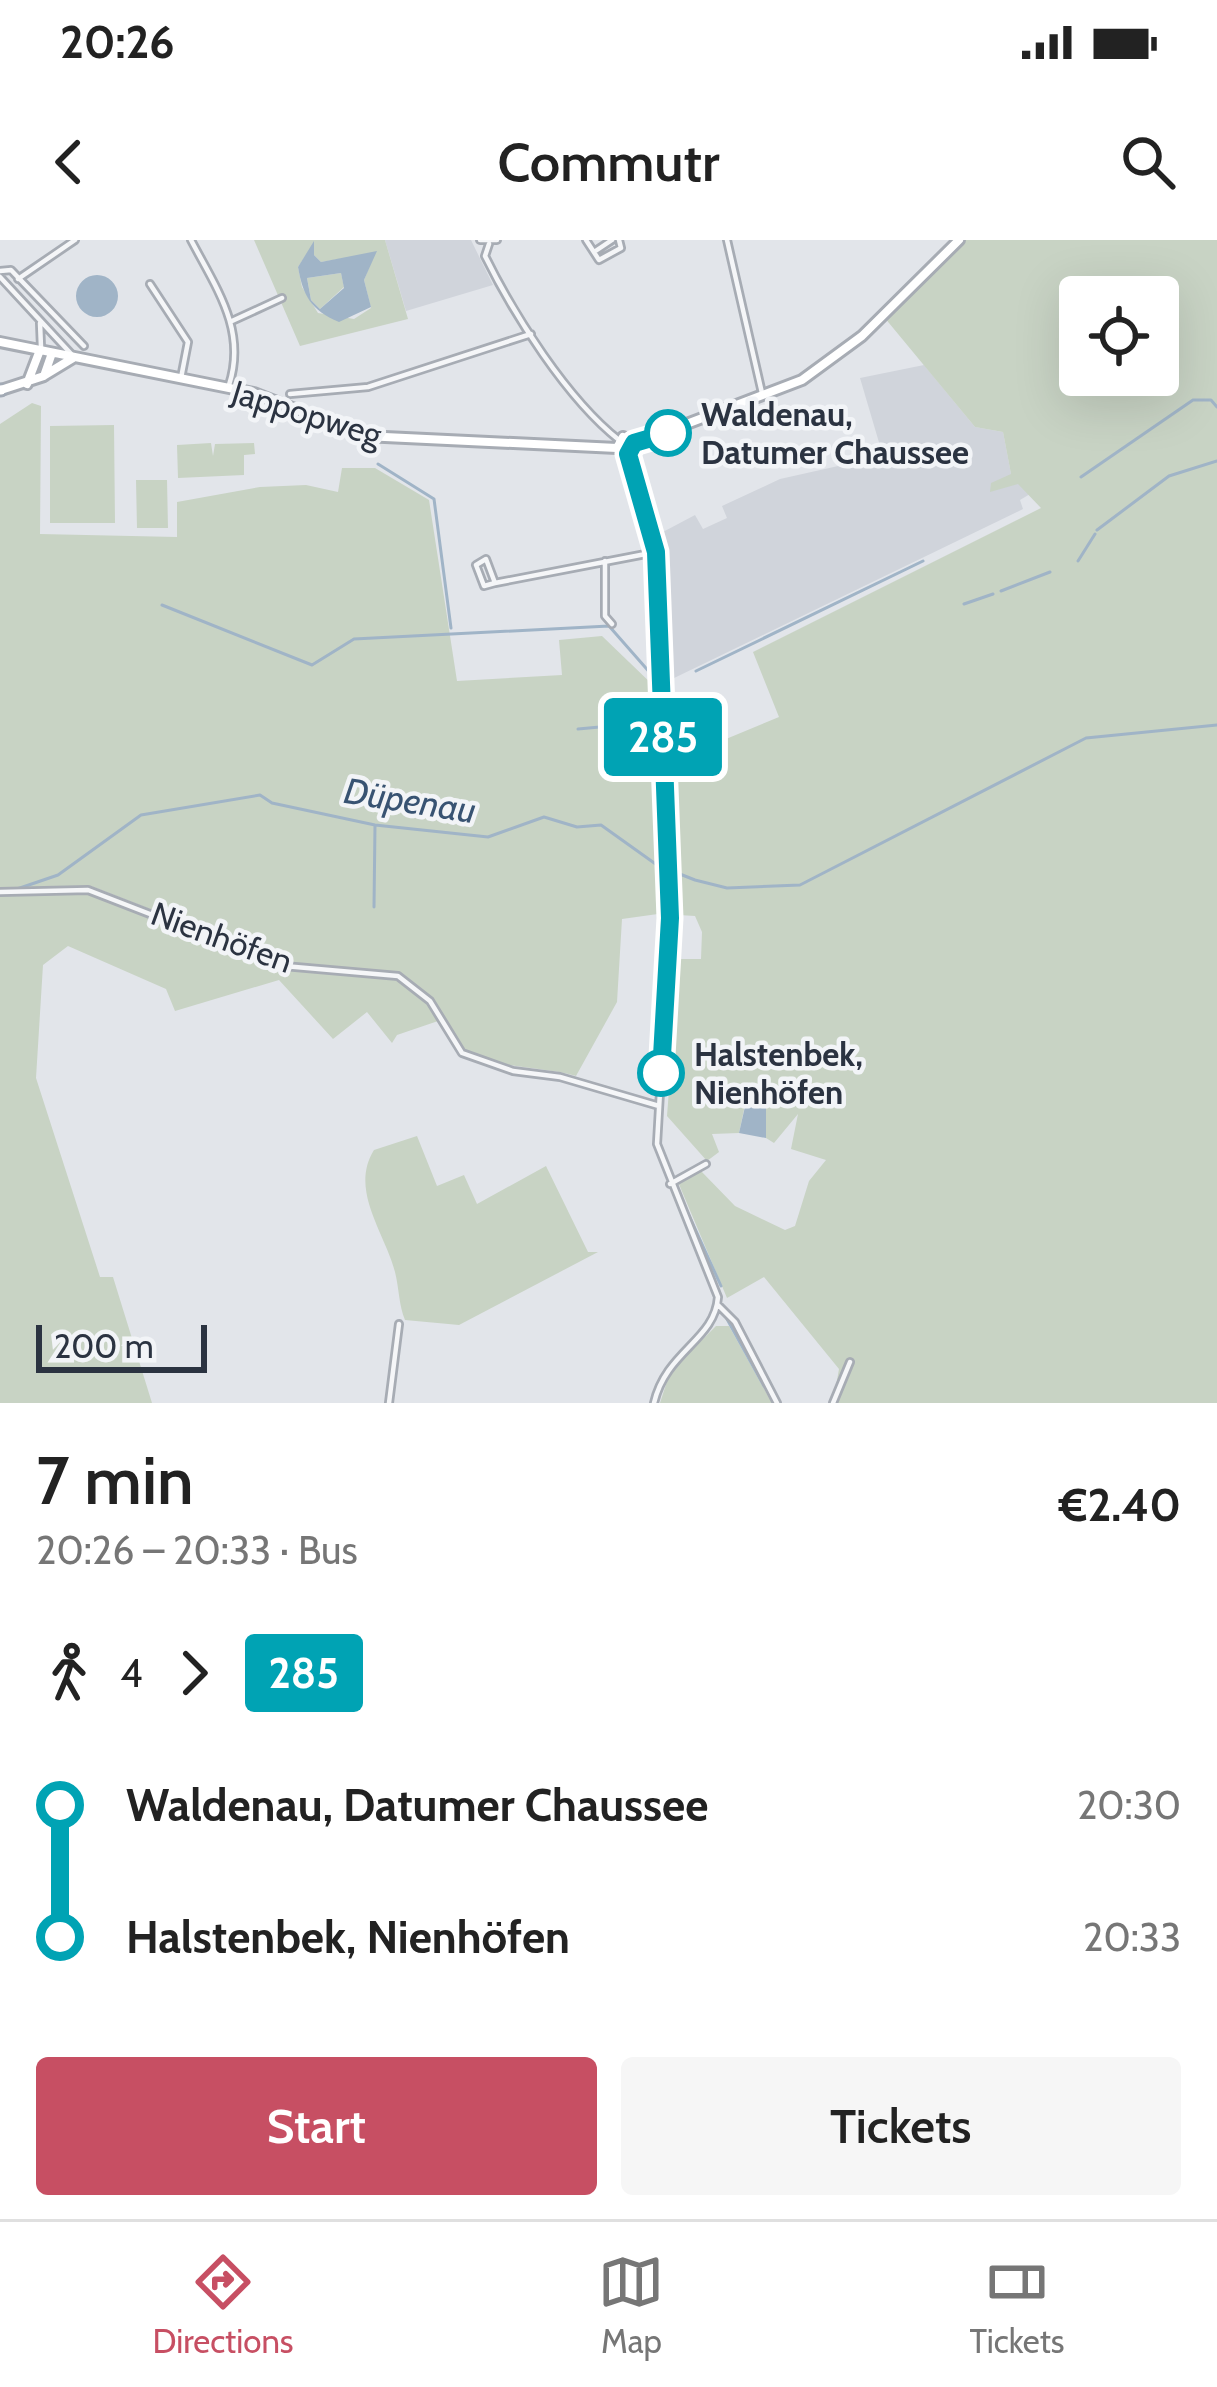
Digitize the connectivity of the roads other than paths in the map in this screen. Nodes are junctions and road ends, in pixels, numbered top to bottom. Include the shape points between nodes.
1 (75, 240) edge
2 (191, 240) edge
3 (480, 240) edge
4 (497, 240) edge
5 (586, 240) edge
6 (616, 240) edge
7 (727, 240) edge
8 (959, 240) edge
9 (489, 244) junction
10 (594, 252) junction
11 (485, 254) junction
12 (0, 274) edge
13 (17, 279) junction
14 (150, 284) dead end
15 (282, 298) dead end
16 (39, 318) junction
17 (232, 321) junction
18 (54, 334) junction
19 (531, 334) junction
20 (0, 342) edge
21 (84, 346) dead end
22 (40, 350) junction
23 (52, 352) junction
24 (74, 357) junction
25 (44, 376) junction
26 (182, 378) junction
27 (26, 385) junction
28 (229, 388) junction
29 (0, 390) edge
30 (290, 394) dead end
31 (763, 398) junction
32 (0, 401) edge
33 (634, 443) junction
34 (618, 444) junction
35 (628, 454) junction
36 (656, 552) junction
37 (604, 561) junction
38 (495, 584) dead end
39 (612, 624) dead end
40 (3, 892) edge
41 (659, 1106) junction
42 (706, 1164) dead end
43 (670, 1184) junction
44 (718, 1305) junction
45 (399, 1324) dead end
46 (850, 1362) dead end
47 (389, 1403) edge
48 (654, 1403) edge
49 (777, 1403) edge
50 (833, 1403) edge

1 - 13 street
2 - 17 street
3 - 9 street
3 - 11 street
4 - 9 street
5 - 10 street
6 - 10 street
6 - 10 street via 621,248 603,260
7 - 31 street
8 - 31 street via 862,336
9 - 11 street
11 - 19 street
12 - 13 street
12 - 16 street
13 - 21 street
14 - 26 street via 188,342
15 - 17 street
16 - 18 street
16 - 22 street
17 - 28 street via 237,354
18 - 23 street
18 - 24 street
19 - 30 street via 368,387
19 - 34 street
20 - 22 street, Jappopweg
22 - 23 street, Jappopweg
22 - 27 street
23 - 24 street, Jappopweg
23 - 25 street
24 - 25 street
24 - 26 street, Jappopweg
25 - 27 street
26 - 28 street, Jappopweg
27 - 29 street
28 - 34 street, Jappopweg via 385,439
29 - 32 street
31 - 33 street
33 - 34 street, Jappopweg via 628,437
33 - 35 street
34 - 35 street
35 - 36 street
36 - 37 street
36 - 41 street via 670,955
37 - 38 street
37 - 39 street
40 - 41 street, Nienhöfen via 88,890 284,966 398,976 430,1001 470,1057
41 - 43 street via 657,1144
42 - 43 street
43 - 44 street
44 - 48 street via 705,1330 665,1368
44 - 49 street
45 - 47 street
46 - 50 street

